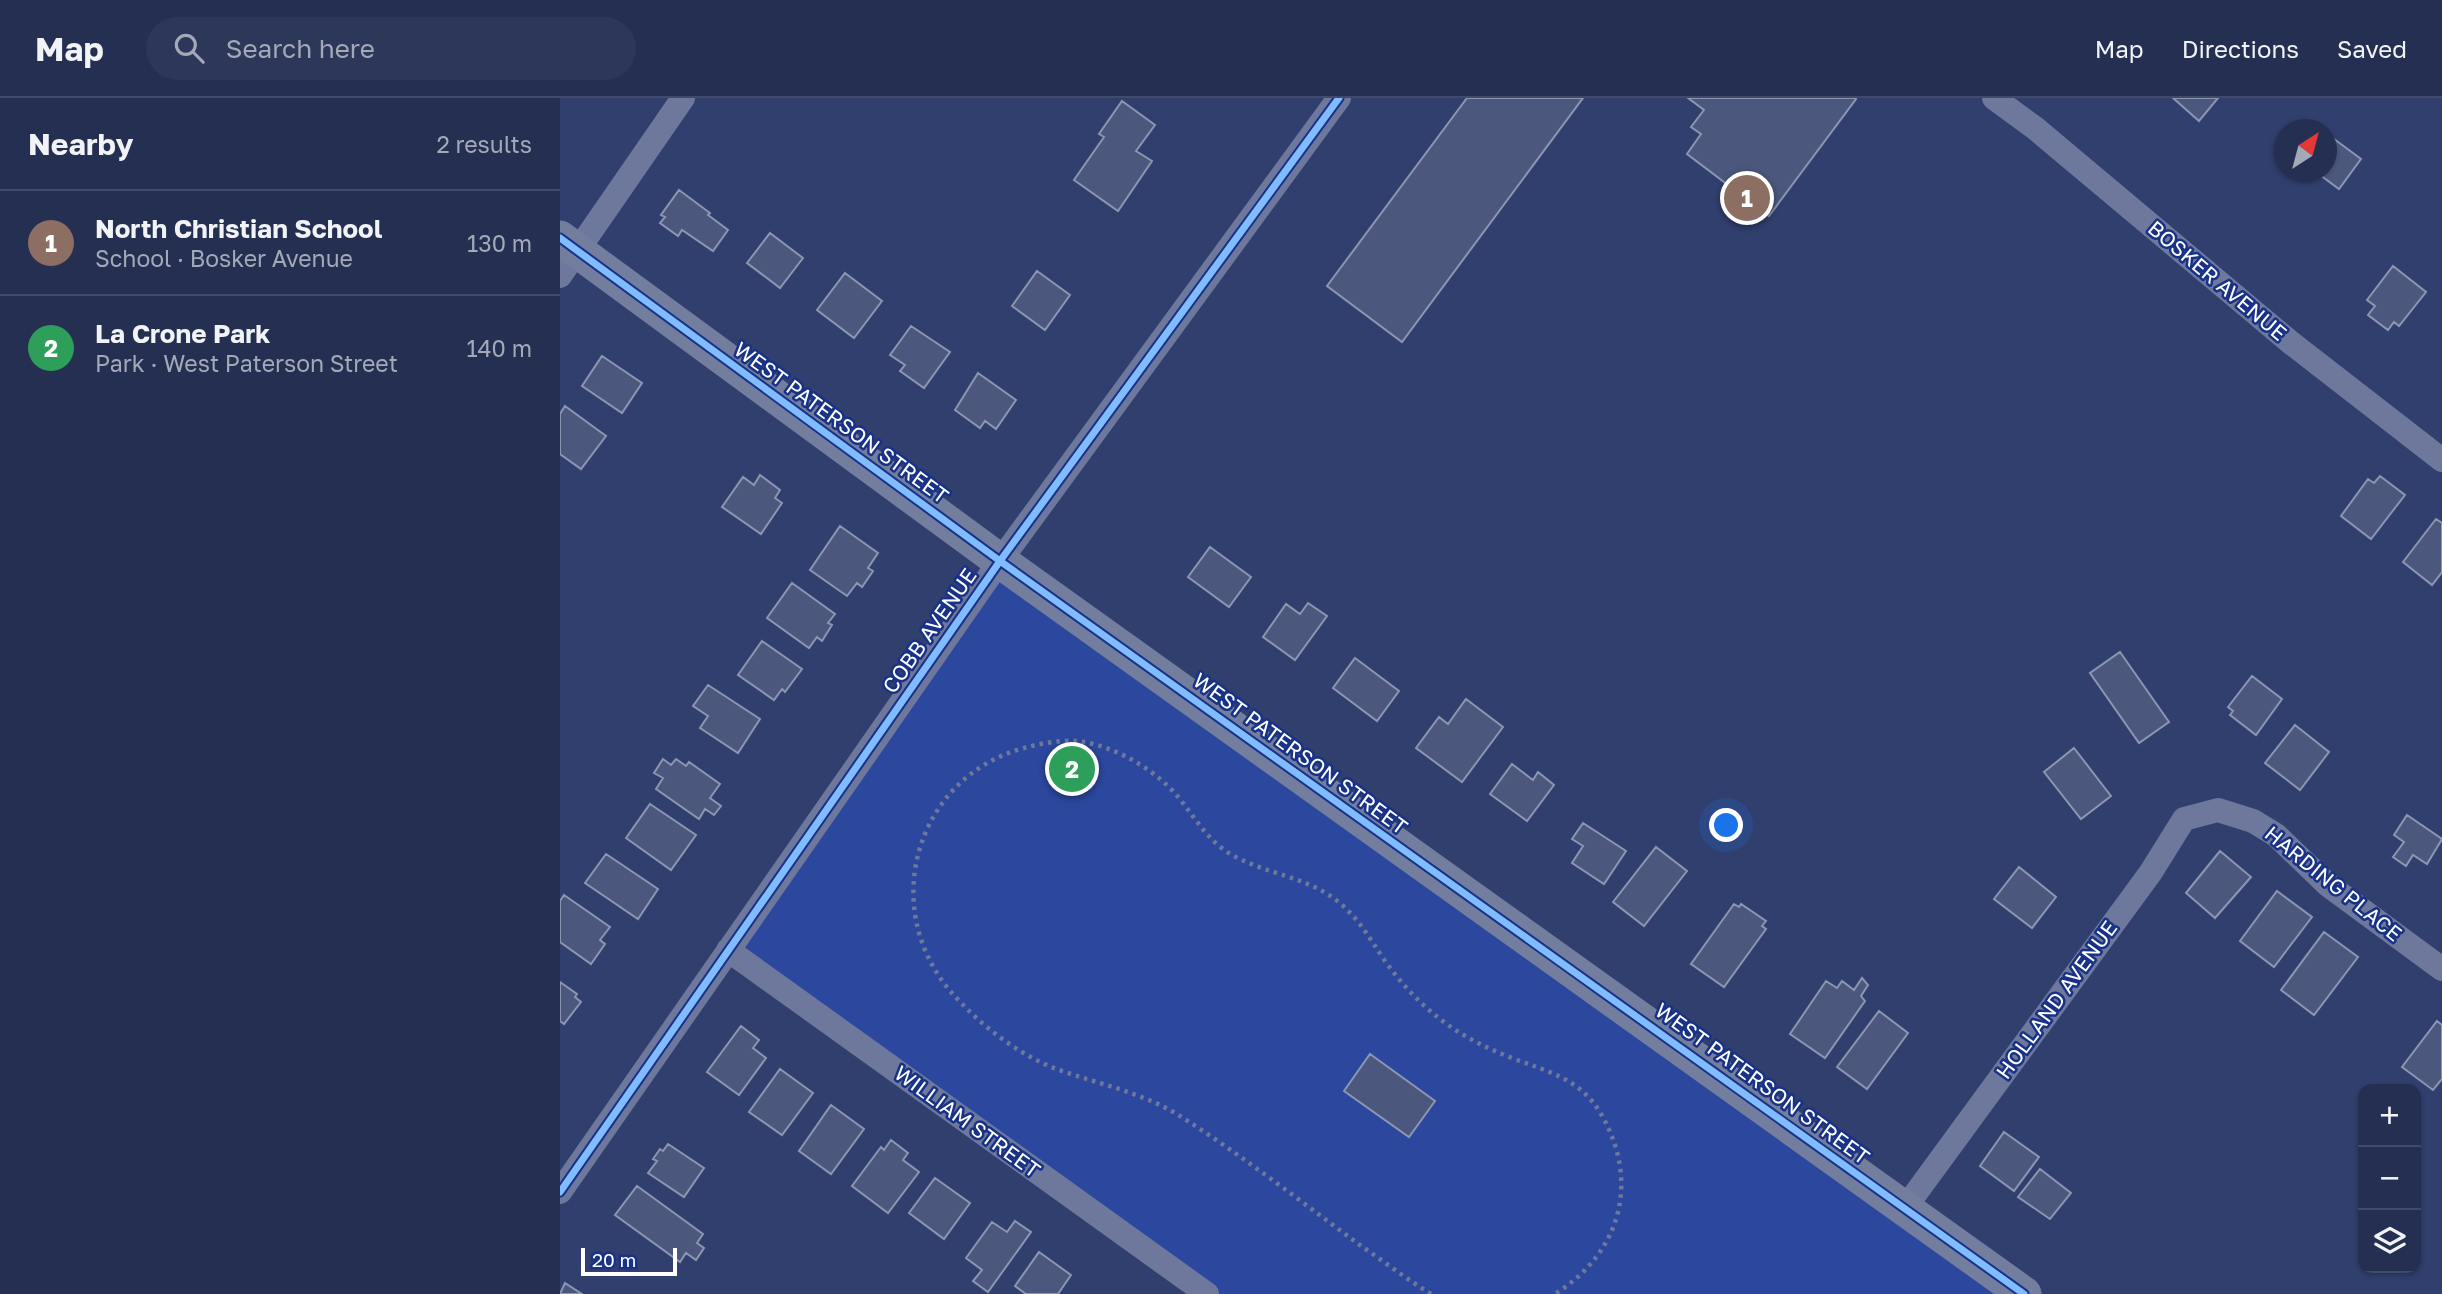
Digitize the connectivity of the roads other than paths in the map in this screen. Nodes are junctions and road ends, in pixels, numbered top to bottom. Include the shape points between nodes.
1 (683, 98) edge
2 (1339, 98) edge
3 (1994, 98) edge
4 (566, 255) edge
5 (2442, 460) edge
6 (1000, 561) junction
7 (2218, 810) joint
8 (728, 950) junction
9 (2442, 969) edge
10 (560, 1192) edge
11 (1905, 1208) junction
12 (1207, 1294) edge
13 (2024, 1294) edge

1 - 4 street
2 - 6 street, COBB AVENUE
3 - 5 street, BOSKER AVENUE via 2290,342
4 - 6 street, WEST PATERSON STREET
6 - 8 street, COBB AVENUE
6 - 11 street, WEST PATERSON STREET
7 - 9 street, HARDING PLACE via 2253,821 2276,835 2328,885
7 - 11 street, HOLLAND AVENUE via 2184,819 2151,872
8 - 10 street, COBB AVENUE
8 - 12 street, WILLIAM STREET
11 - 13 street, WEST PATERSON STREET

